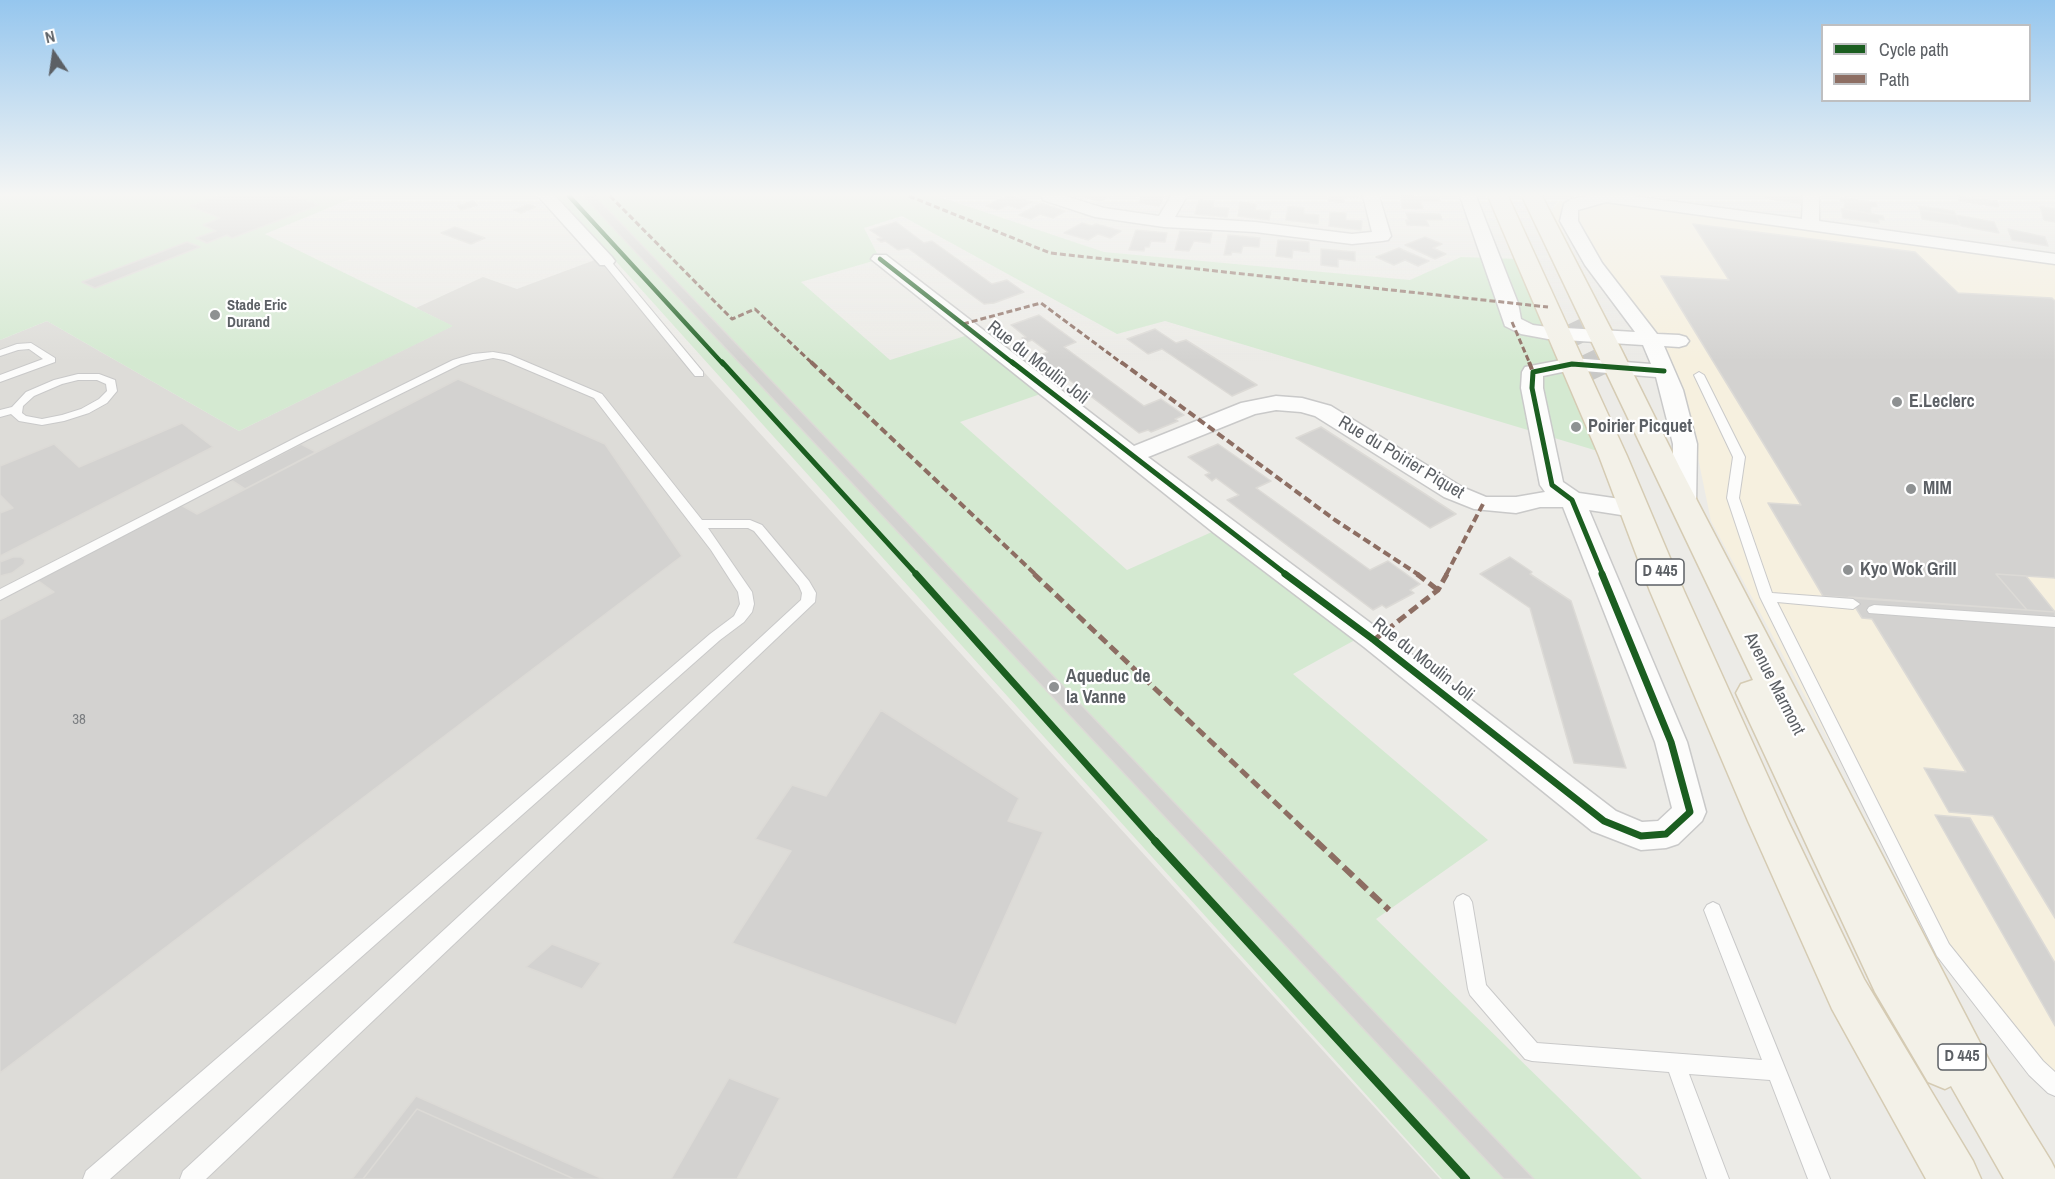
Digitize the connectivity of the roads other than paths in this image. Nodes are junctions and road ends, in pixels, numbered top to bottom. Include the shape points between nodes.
1 (597, 251) edge
2 (1489, 251) edge
3 (1531, 251) edge
4 (1540, 251) edge
5 (1545, 251) edge
6 (1551, 251) edge
7 (1586, 251) edge
8 (1997, 251) edge
9 (880, 259) dead end
10 (2055, 259) edge
11 (606, 261) joint
12 (1579, 330) junction
13 (1651, 339) junction
14 (1679, 341) dead end
15 (0, 353) edge
16 (1664, 371) junction
17 (1598, 372) junction
18 (699, 374) dead end
19 (1699, 375) dead end
20 (0, 379) edge
21 (17, 409) junction
22 (0, 414) edge
23 (1133, 455) junction
24 (1572, 500) junction
25 (1684, 506) junction
26 (1634, 509) junction
27 (698, 524) junction
28 (0, 595) edge
29 (1853, 604) dead end
30 (1874, 610) dead end
31 (1749, 618) junction
32 (2055, 622) edge
33 (1462, 902) dead end
34 (1713, 910) dead end
35 (1676, 1063) junction
36 (1776, 1071) junction
37 (2055, 1086) edge
38 (1920, 1122) junction
39 (2029, 1174) edge
40 (94, 1179) edge
41 (191, 1179) edge
42 (1718, 1179) edge
43 (1819, 1179) edge
44 (1955, 1179) edge

1 - 11 street
2 - 12 street via 1512,322 1528,330
3 - 12 main road, Avenue Marmont / D 445
4 - 12 main road, Avenue Marmont / D 445
5 - 12 main road, Avenue Marmont / D 445
6 - 12 main road, Avenue Marmont / D 445
7 - 13 street
8 - 10 street
9 - 23 street, Rue du Moulin Joli
11 - 18 lane
12 - 13 street
12 - 17 main road, Avenue Marmont / D 445
12 - 17 main road, Avenue Marmont / D 445
13 - 14 street
13 - 16 street
15 - 20 lane via 31,346 51,360
16 - 17 street
16 - 25 street via 1685,444
17 - 24 street via 1533,372 1532,388 1552,485
17 - 25 main road, Avenue Marmont / D 445
17 - 26 main road, Avenue Marmont / D 445
17 - 38 main road, Avenue Marmont / D 445
17 - 39 main road, Avenue Marmont / D 445 via 1891,977 1962,1090
19 - 31 lane via 1739,458 1733,498 1744,535
21 - 21 lane via 30,394 58,382 78,377 99,377 111,382 112,391 103,401 63,418 42,422 23,419 16,414
21 - 22 lane
23 - 24 street, Rue du Poirier Piquet via 1249,408 1276,403 1302,405 1323,411 1453,492 1483,504
23 - 24 street, Rue du Moulin Joli via 1604,822 1641,836 1666,834 1690,812 1671,742
24 - 26 street, Rue du Poirier Piquet
25 - 31 main road, Avenue Marmont / D 445
26 - 38 main road, Avenue Marmont / D 445 via 1839,975
27 - 28 lane via 598,396 506,357 484,355 458,362 313,433
27 - 40 lane via 745,592 747,604 739,619
27 - 41 lane via 750,524 758,528 804,584 808,602
29 - 31 lane
30 - 32 lane
31 - 37 lane via 1943,950 2036,1068
31 - 39 main road, Avenue Marmont / D 445 via 1973,1079
33 - 35 lane via 1477,989 1532,1052
34 - 36 lane
35 - 36 lane
35 - 42 lane
36 - 43 lane
38 - 44 main road, Avenue Marmont / D 445

